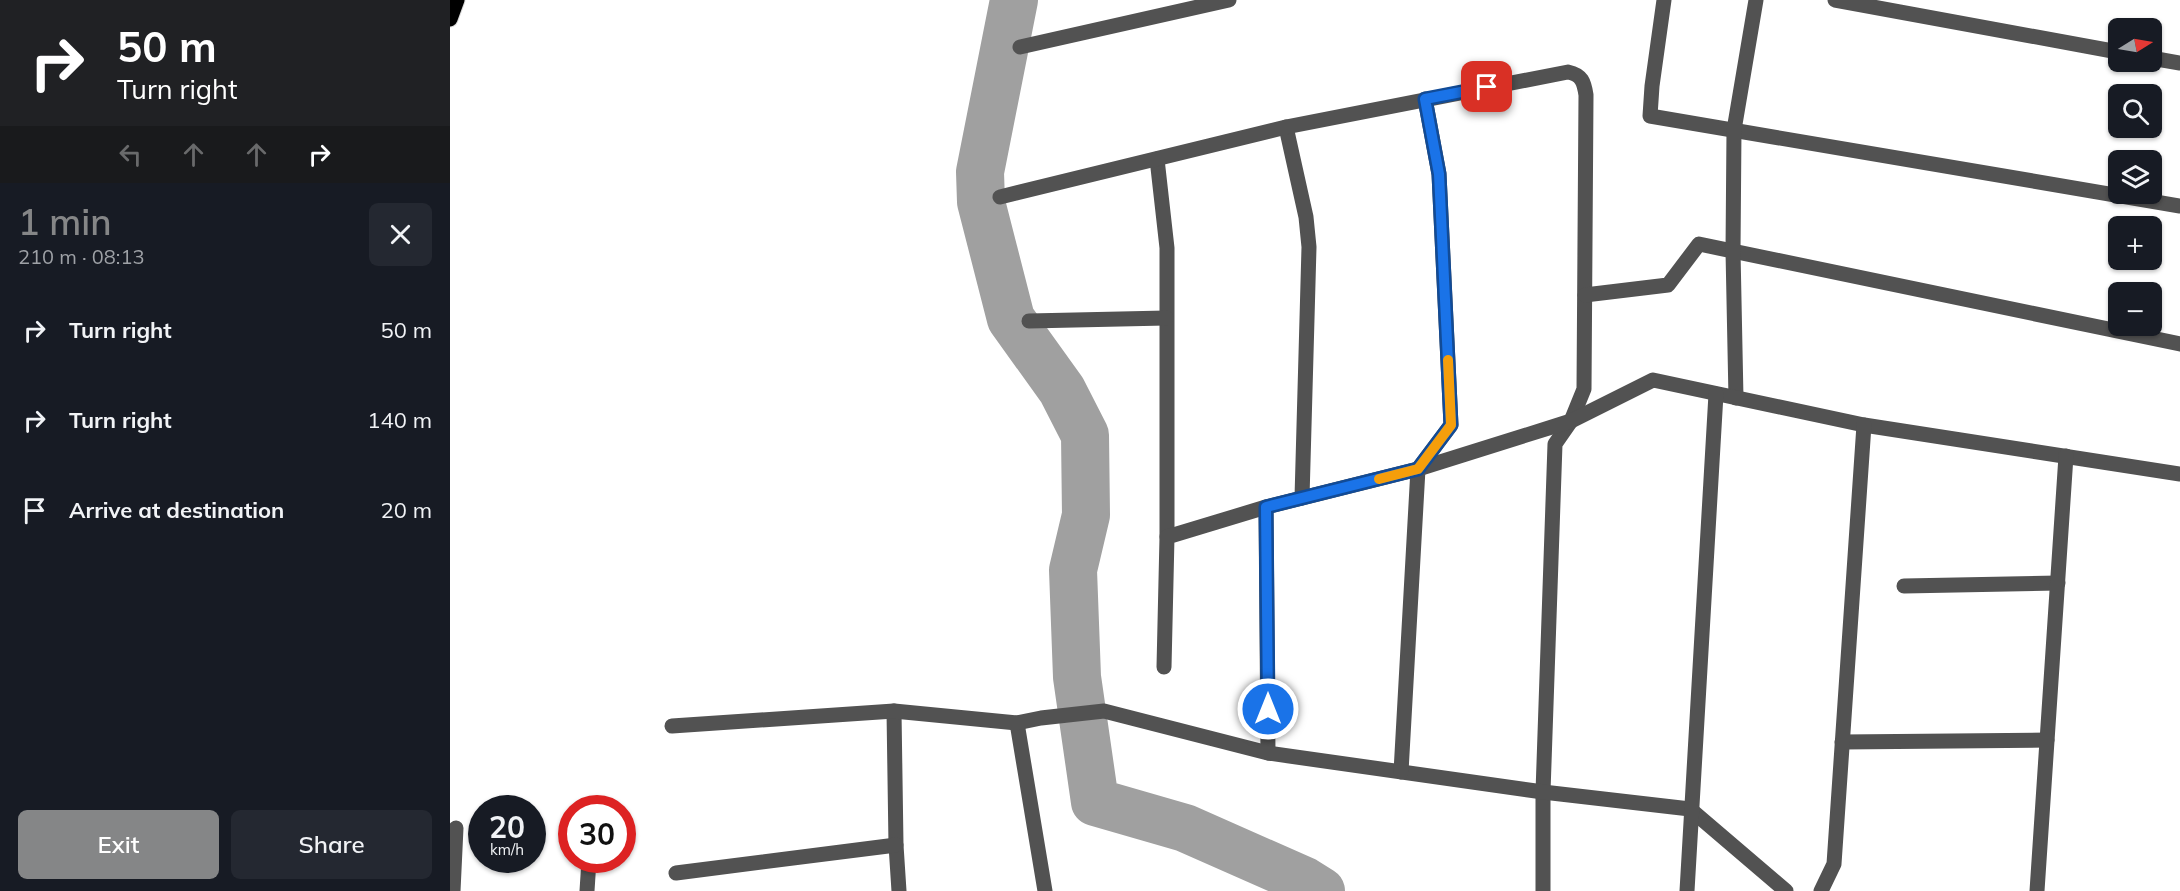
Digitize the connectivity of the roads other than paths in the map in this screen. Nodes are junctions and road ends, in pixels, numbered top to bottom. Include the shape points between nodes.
1 (457, 0) edge
2 (1229, 0) edge
3 (1664, 0) edge
4 (1756, 0) edge
5 (1835, 0) edge
6 (450, 19) edge
7 (1020, 47) dead end
8 (2108, 50) edge
9 (2162, 60) edge
10 (2180, 63) edge
11 (1425, 99) junction
12 (1287, 127) junction
13 (1734, 130) junction
14 (1157, 159) junction
15 (1000, 197) dead end
16 (2180, 206) edge
17 (1732, 251) junction
18 (1585, 296) junction
19 (1166, 318) junction
20 (1029, 321) dead end
21 (2180, 344) edge
22 (1716, 394) junction
23 (1736, 398) junction
24 (1571, 421) junction
25 (1864, 425) junction
26 (2066, 456) junction
27 (1418, 469) junction
28 (2180, 474) edge
29 (1302, 498) junction
30 (1266, 507) junction
31 (1167, 537) junction
32 (2058, 583) junction
33 (1904, 586) dead end
34 (1164, 667) dead end
35 (894, 711) junction
36 (1017, 723) junction
37 (672, 726) dead end
38 (2047, 740) junction
39 (1842, 742) junction
40 (1268, 753) junction
41 (1401, 772) junction
42 (1543, 792) junction
43 (1690, 809) junction
44 (456, 828) dead end
45 (896, 845) junction
46 (588, 873) edge
47 (676, 873) dead end
48 (453, 891) edge
49 (587, 891) edge
50 (899, 891) edge
51 (1045, 891) edge
52 (1543, 891) edge
53 (1687, 891) edge
54 (1786, 891) edge
55 (1821, 891) edge
56 (2037, 891) edge

1 - 6 main road
2 - 7 street
3 - 13 street via 1650,116
4 - 13 street
5 - 8 street
9 - 10 street
11 - 12 street
11 - 18 street via 1568,72 1584,81
11 - 27 street via 1439,174 1451,425
12 - 14 street
12 - 29 street via 1308,232
13 - 16 street
13 - 17 street
14 - 15 street
14 - 19 street via 1167,248
17 - 18 street via 1699,244 1668,285
17 - 21 street
17 - 23 street
18 - 24 street via 1584,389
19 - 20 street
19 - 31 street
22 - 23 street
22 - 24 street via 1653,380
22 - 43 street
23 - 25 street
24 - 27 street
24 - 42 street via 1555,444
25 - 26 street
25 - 39 street
26 - 28 street
26 - 32 street
27 - 29 street
27 - 41 street
29 - 30 street
30 - 31 street
30 - 40 street
31 - 34 street
32 - 33 street
32 - 38 street
35 - 36 street
35 - 37 street
35 - 45 street
36 - 40 street via 1104,711
36 - 51 street
38 - 39 street
38 - 56 street
39 - 55 street via 1834,864
40 - 41 street
41 - 42 street
42 - 43 street
42 - 52 street
43 - 53 street
43 - 54 street
44 - 48 street
45 - 47 street
45 - 50 street
46 - 49 street

